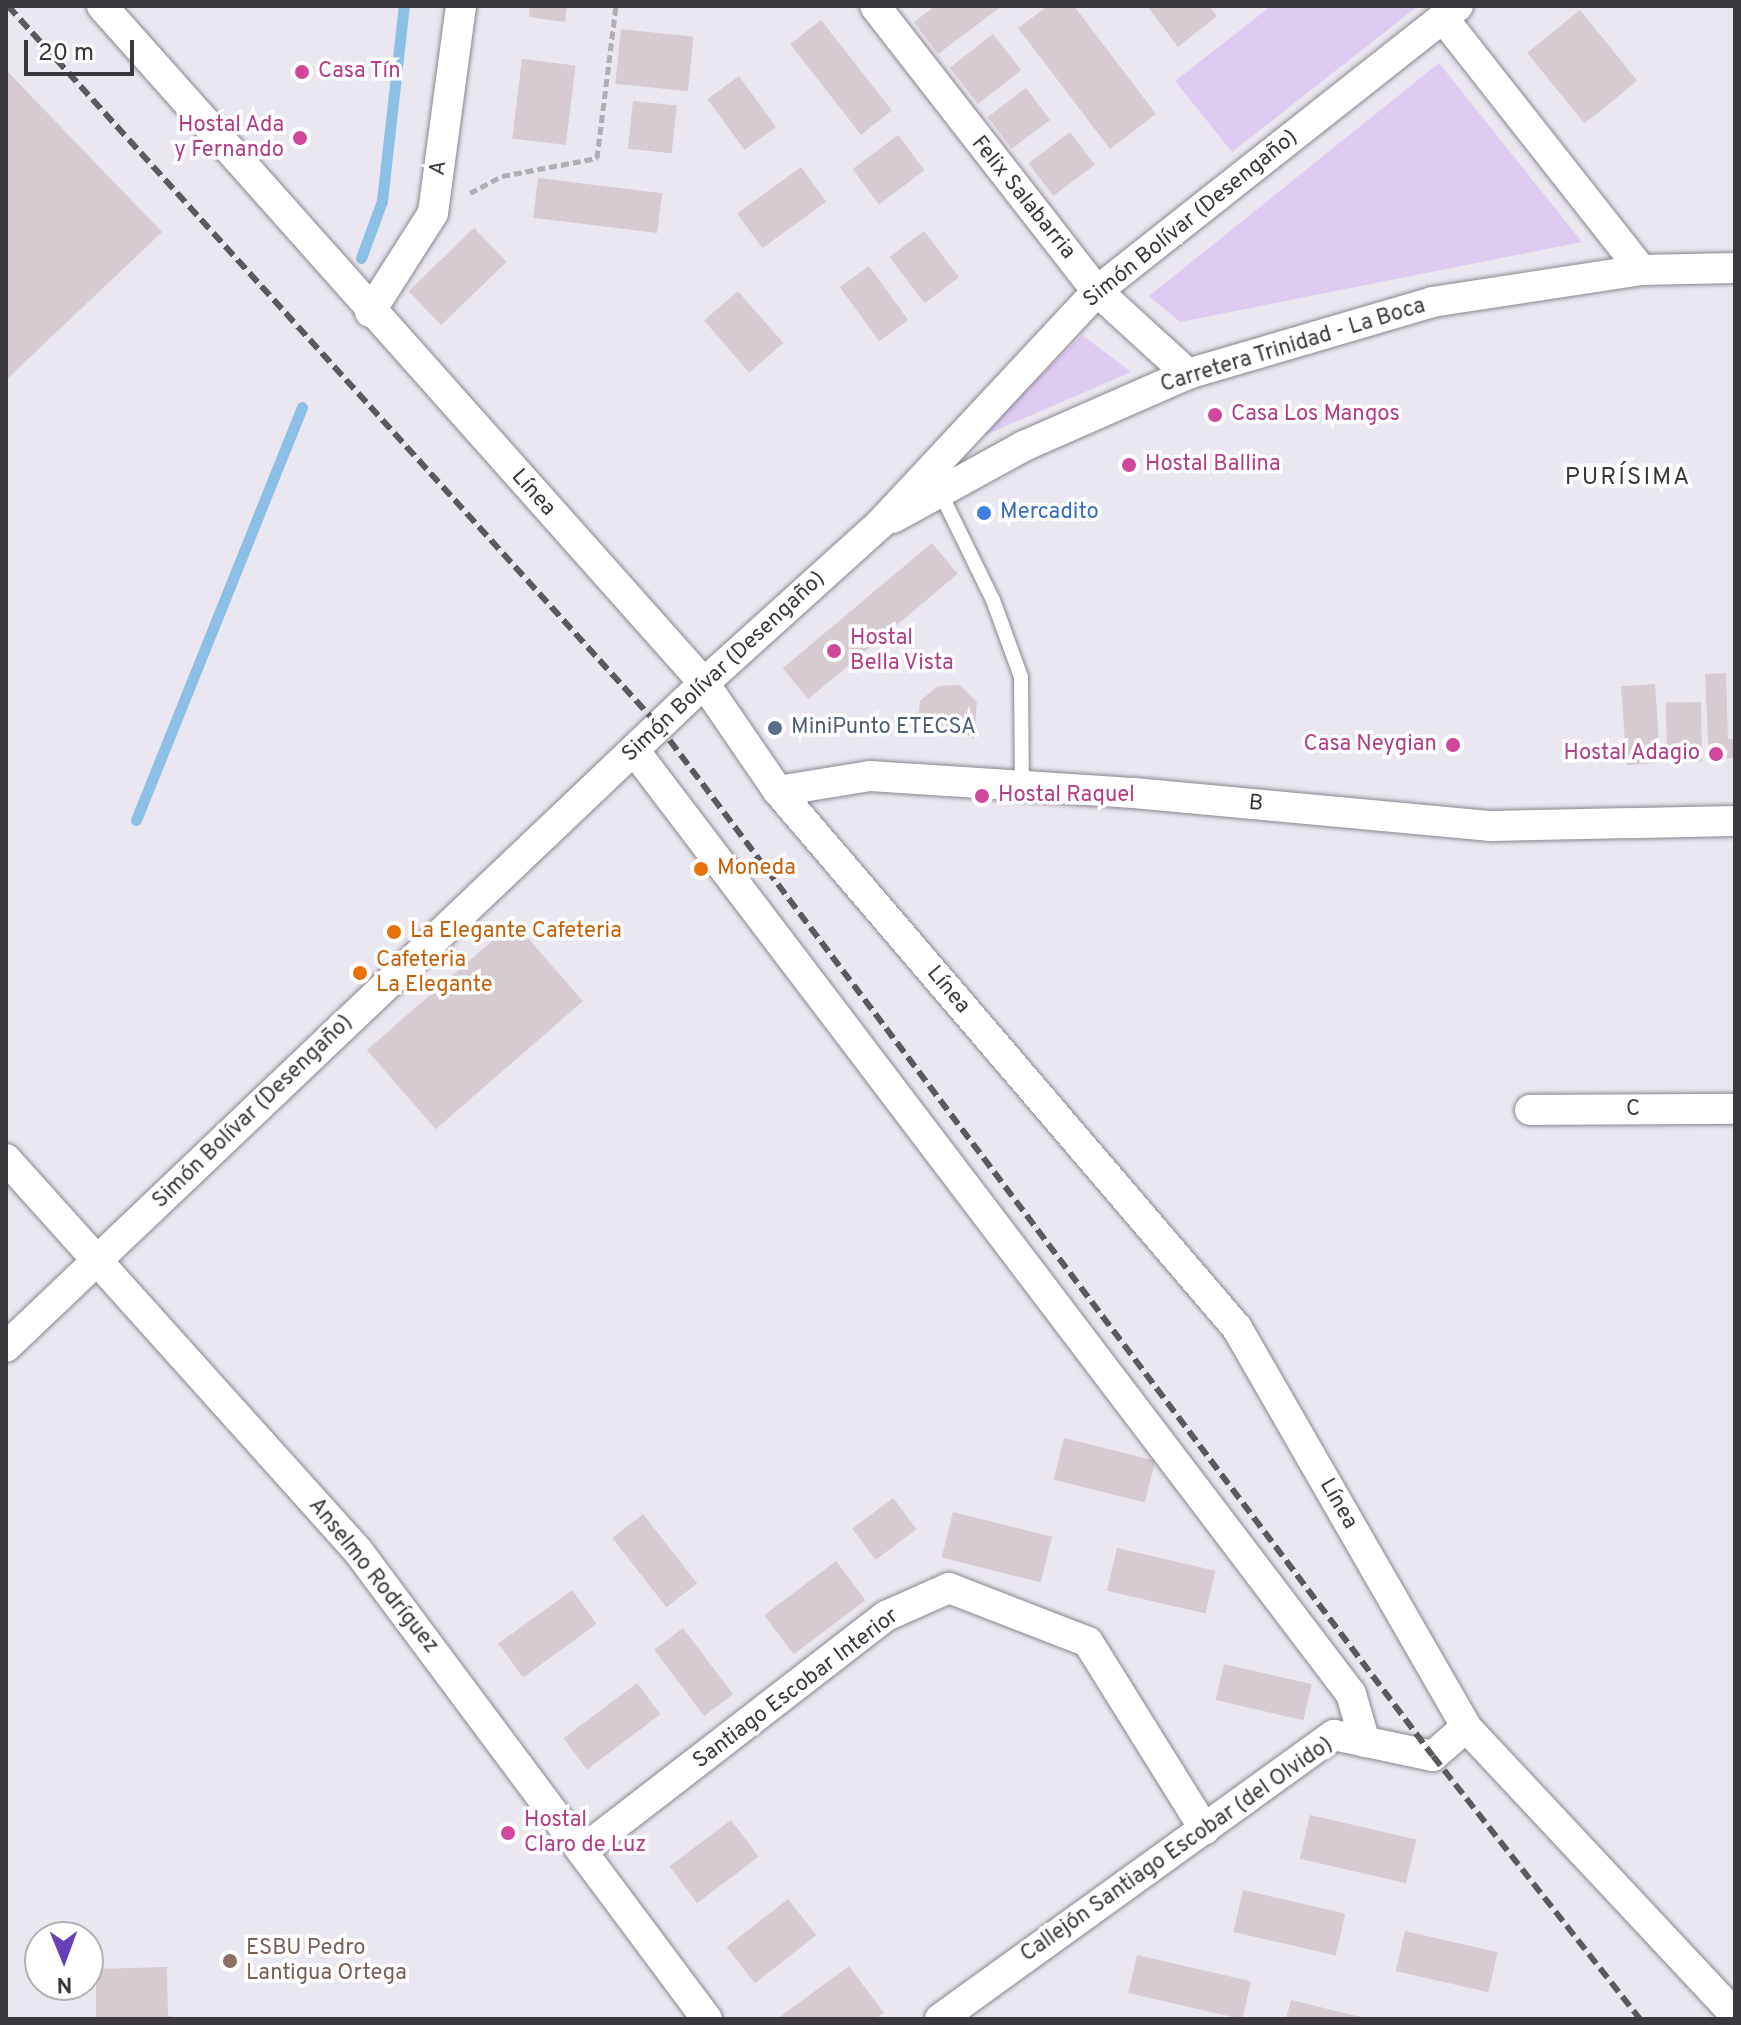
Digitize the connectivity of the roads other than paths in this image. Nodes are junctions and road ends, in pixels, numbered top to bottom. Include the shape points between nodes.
1 (102, 6) edge
2 (461, 6) edge
3 (875, 6) edge
4 (1450, 12) edge
5 (1735, 268) edge
6 (1641, 270) junction
7 (1097, 291) junction
8 (370, 312) junction
9 (1188, 374) junction
10 (940, 492) junction
11 (880, 524) junction
12 (704, 683) junction
13 (634, 750) junction
14 (1022, 786) junction
15 (778, 791) junction
16 (1735, 821) edge
17 (1735, 1109) edge
18 (1530, 1110) dead end
19 (6, 1159) edge
20 (97, 1261) junction
21 (6, 1347) edge
22 (1466, 1727) junction
23 (1365, 1742) junction
24 (1205, 1830) junction
25 (583, 1850) junction
26 (1735, 2014) edge
27 (707, 2019) edge
28 (940, 2019) edge

1 - 8 street, Línea
2 - 8 street, A via 433,213
3 - 7 street, Felix Salabarria
4 - 6 street
4 - 7 street, Simón Bolívar (Desengaño)
5 - 6 street, Carretera Trinidad - La Boca
6 - 9 street, Carretera Trinidad - La Boca via 1432,302
7 - 9 street, Felix Salabarria
7 - 11 street, Simón Bolívar (Desengaño)
8 - 12 street, Línea
9 - 10 street, Carretera Trinidad - La Boca via 1024,446
10 - 11 street, Carretera Trinidad - La Boca
10 - 14 lane via 993,600 1021,677
11 - 12 street, Simón Bolívar (Desengaño)
12 - 13 street, Simón Bolívar (Desengaño)
12 - 15 street, Línea
13 - 20 street, Simón Bolívar (Desengaño)
13 - 23 street via 1351,1694
14 - 15 street, B via 870,776
14 - 16 street, B via 1491,826
15 - 22 street, Línea via 1237,1328
17 - 18 street, C
19 - 20 street, Anselmo Rodríguez
20 - 21 street, Simón Bolívar (Desengaño)
20 - 25 street, Anselmo Rodríguez via 358,1551
22 - 23 street, Callejón Santiago Escobar (del Olvido) via 1433,1756
22 - 26 street, Línea
23 - 24 street, Callejón Santiago Escobar (del Olvido) via 1334,1735
24 - 25 street, Santiago Escobar Interior via 1088,1642 949,1588 886,1616
24 - 28 street, Callejón Santiago Escobar (del Olvido)
25 - 27 street, Anselmo Rodríguez

